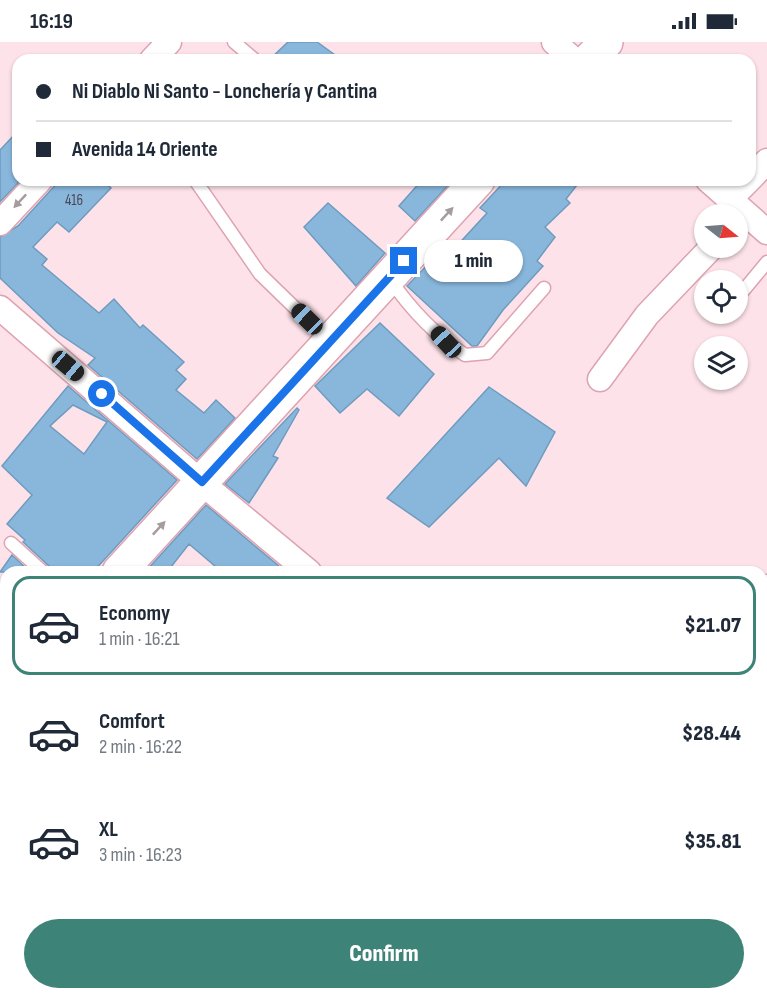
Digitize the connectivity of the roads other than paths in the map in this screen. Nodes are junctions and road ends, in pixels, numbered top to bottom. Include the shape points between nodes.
1 (234, 42) edge
2 (554, 42) edge
3 (606, 42) edge
4 (248, 54) edge
5 (567, 54) edge
6 (595, 54) edge
7 (767, 161) edge
8 (756, 172) edge
9 (34, 186) edge
10 (199, 186) edge
11 (472, 186) edge
12 (714, 186) edge
13 (747, 186) edge
14 (732, 204) edge
15 (740, 204) edge
16 (748, 218) edge
17 (0, 223) edge
18 (767, 232) edge
19 (701, 258) edge
20 (767, 262) edge
21 (389, 277) junction
22 (748, 285) edge
23 (544, 288) dead end
24 (0, 308) edge
25 (330, 341) junction
26 (600, 379) dead end
27 (202, 482) junction
28 (11, 543) dead end
29 (36, 566) edge
30 (125, 566) edge
31 (302, 566) edge

1 - 4 lane
2 - 5 street
3 - 6 main road
7 - 8 street
9 -> 17 street
10 - 25 lane via 260,274
21 -> 11 main road
12 - 14 street
13 - 15 street
16 - 18 street
19 - 26 street via 647,315
20 - 22 lane
21 - 23 lane via 446,342 465,355 487,353
21 - 25 main road
24 - 27 street
25 - 27 main road
30 -> 27 main road
27 - 31 street
28 - 29 lane

